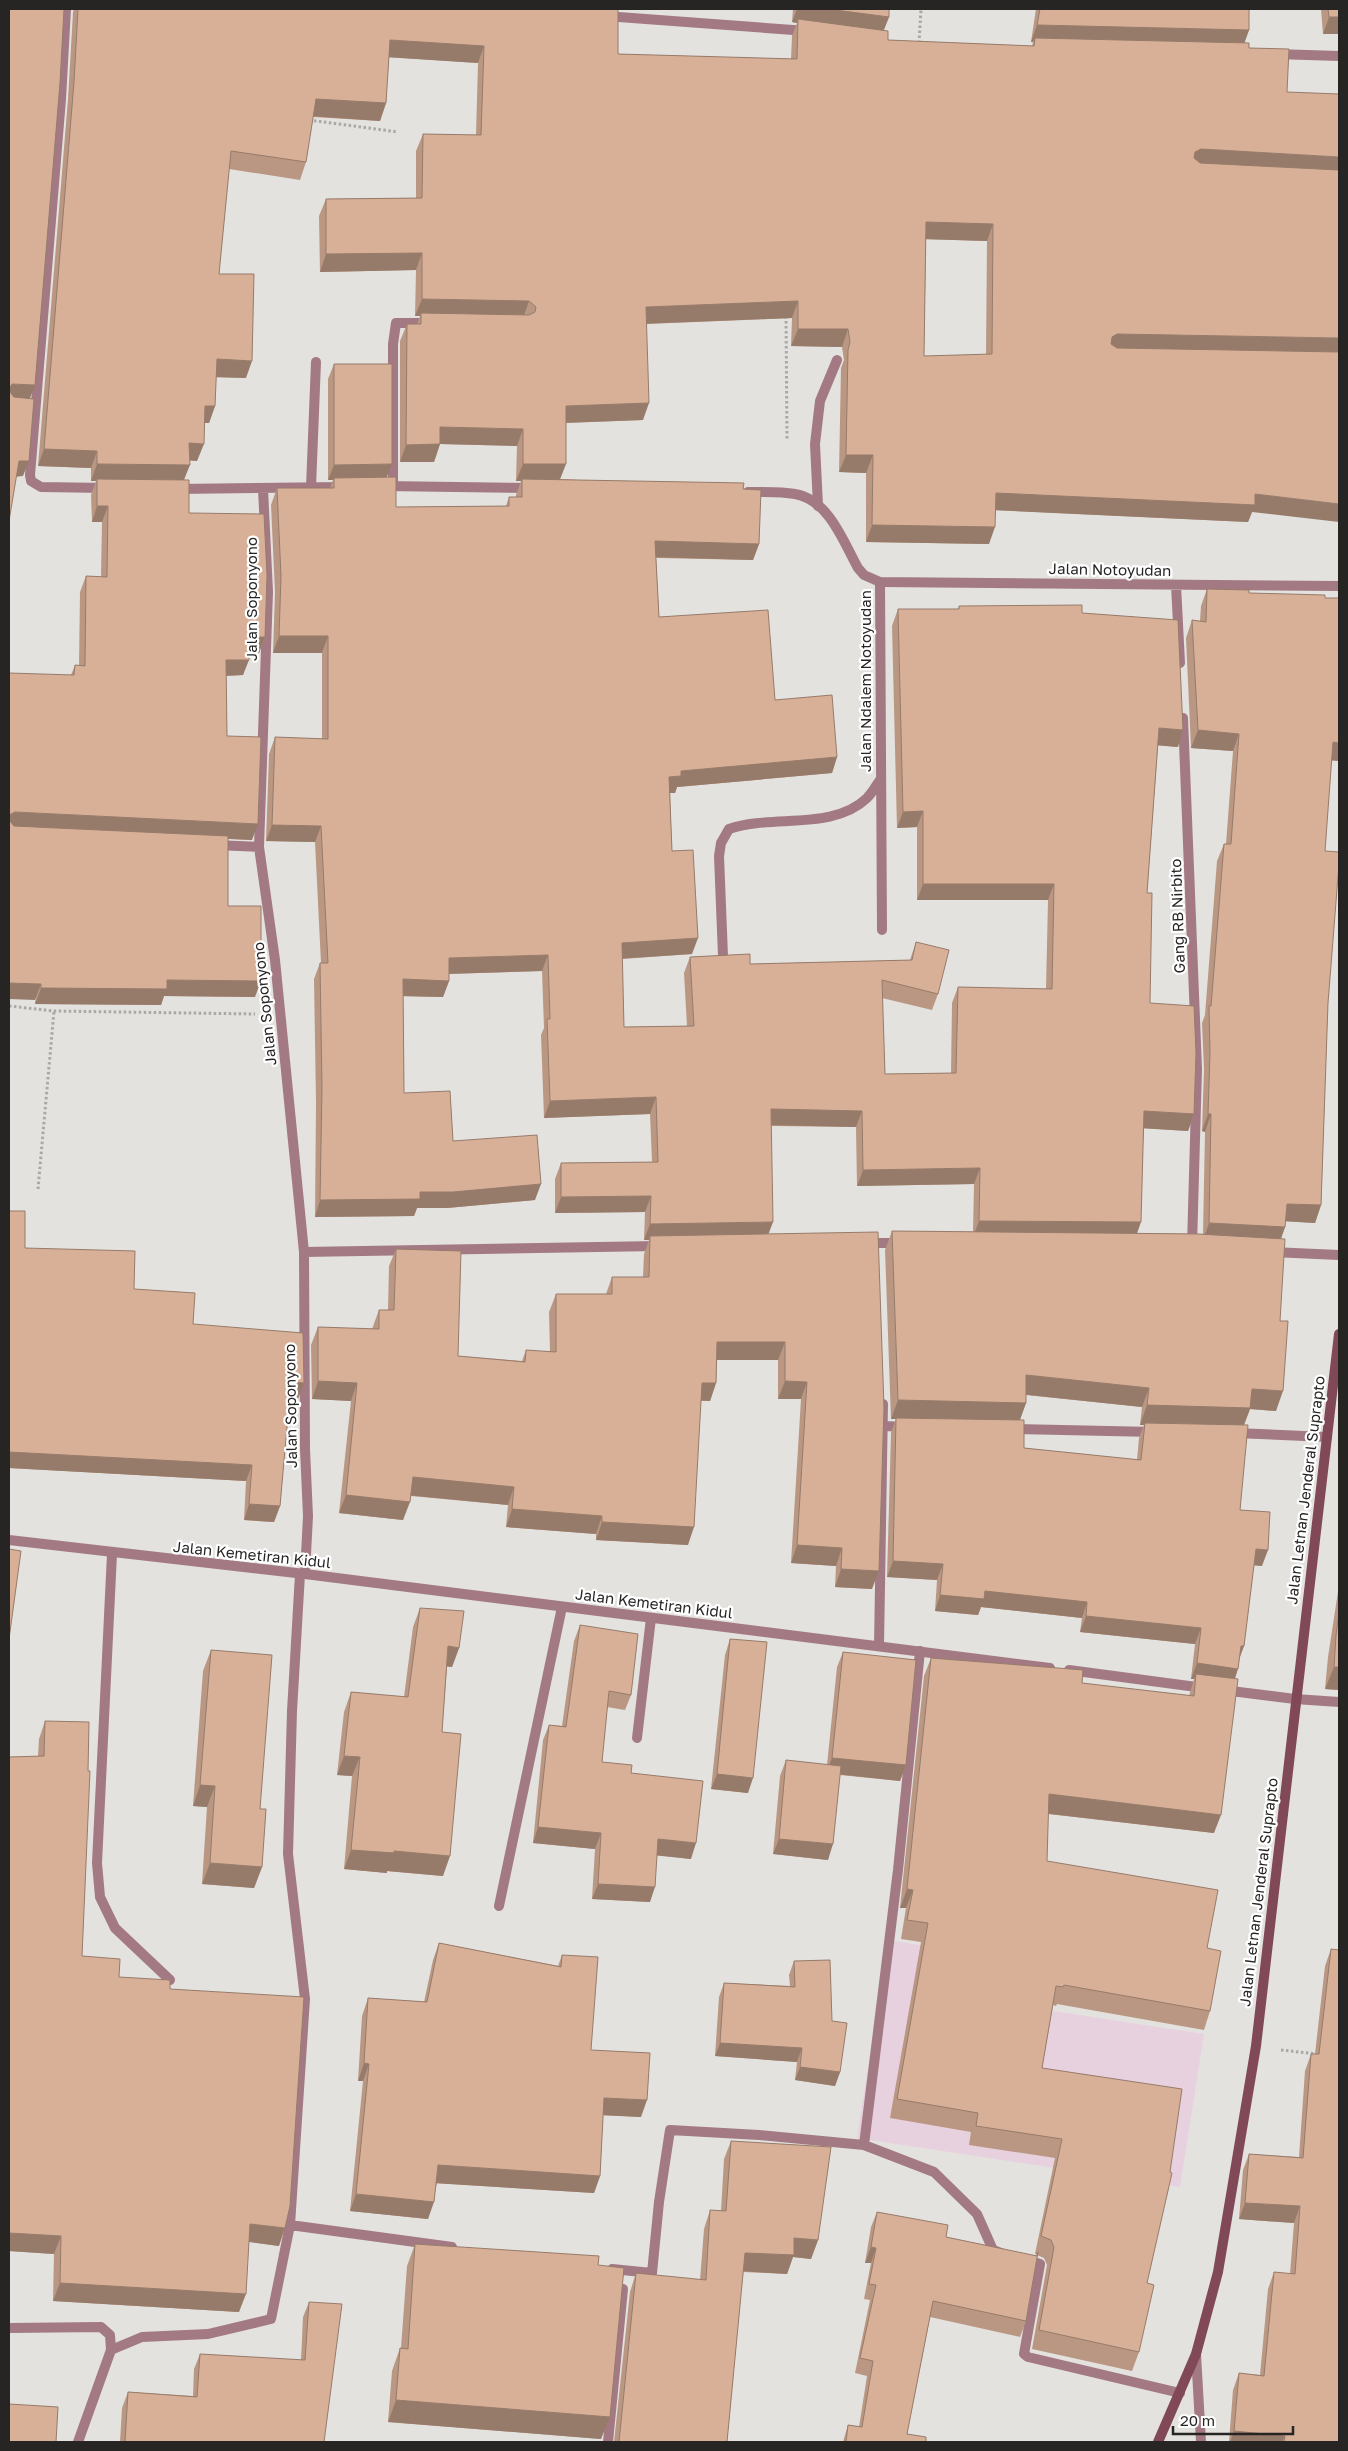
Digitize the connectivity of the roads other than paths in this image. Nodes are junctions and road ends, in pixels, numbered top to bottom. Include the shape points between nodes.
1 (66, 9) edge
2 (590, 15) edge
3 (814, 32) edge
4 (1261, 54) edge
5 (1339, 56) edge
6 (435, 324) edge
7 (838, 360) dead end
8 (316, 362) dead end
9 (375, 486) edge
10 (393, 486) junction
11 (311, 487) junction
12 (357, 487) edge
13 (115, 488) edge
14 (263, 488) junction
15 (541, 488) edge
16 (164, 489) edge
17 (738, 492) edge
18 (818, 506) junction
19 (880, 582) junction
20 (1176, 585) junction
21 (1339, 586) edge
22 (1180, 674) edge
23 (1182, 704) edge
24 (880, 780) junction
25 (200, 844) edge
26 (259, 847) junction
27 (882, 930) dead end
28 (723, 956) edge
29 (858, 1243) edge
30 (907, 1243) edge
31 (670, 1246) edge
32 (1191, 1247) edge
33 (304, 1252) junction
34 (1266, 1252) edge
35 (1339, 1255) edge
36 (1339, 1334) edge
37 (883, 1397) edge
38 (884, 1426) junction
39 (913, 1427) edge
40 (1001, 1429) edge
41 (1166, 1432) edge
42 (1225, 1433) edge
43 (1327, 1437) junction
44 (9, 1540) edge
45 (112, 1554) junction
46 (302, 1574) junction
47 (562, 1607) junction
48 (651, 1618) junction
49 (879, 1646) junction
50 (920, 1651) junction
51 (1295, 1699) junction
52 (1339, 1702) edge
53 (636, 1738) dead end
54 (498, 1906) dead end
55 (170, 1980) edge
56 (864, 2145) junction
57 (290, 2225) junction
58 (458, 2248) edge
59 (596, 2266) edge
60 (623, 2289) edge
61 (9, 2328) edge
62 (111, 2350) junction
63 (1196, 2354) junction
64 (1180, 2393) junction
65 (78, 2442) edge
66 (608, 2442) edge
67 (1158, 2442) edge
68 (1201, 2442) edge

1 - 13 street via 61,99 31,408 31,480 41,487
2 - 3 street
4 - 5 street
6 - 10 street via 396,323 393,344
7 - 18 street via 820,401 816,444
8 - 11 street
9 - 10 street
10 - 15 street
11 - 12 street
11 - 14 street
14 - 16 street
14 - 26 street, Jalan Soponyono via 268,592
17 - 18 street via 797,494
18 - 19 street via 828,514 858,568 864,575
19 - 20 street, Jalan Notoyudan
19 - 24 street, Jalan Ndalem Notoyudan
20 - 21 street, Jalan Notoyudan
20 - 22 street
23 - 32 street, Gang RB Nirbito via 1197,1069
24 - 27 street, Jalan Ndalem Notoyudan
24 - 28 street, Jalan Ndalem Notoyudan via 867,798 834,817 746,823 729,829 721,843 719,856
25 - 26 street
26 - 33 street, Jalan Soponyono via 275,960
29 - 30 street via 878,1248
31 - 33 street
33 - 46 street, Jalan Soponyono via 308,1516
34 - 35 street
36 - 43 main road, Jalan Letnan Jenderal Suprapto
37 - 38 street
38 - 39 street
38 - 49 street
40 - 41 street
42 - 43 street
43 - 51 main road, Jalan Letnan Jenderal Suprapto
44 - 45 street, Jalan Kemetiran Kidul
45 - 46 street, Jalan Kemetiran Kidul
45 - 55 street via 97,1864 100,1897 115,1928
46 - 47 street, Jalan Kemetiran Kidul
46 - 57 street, Jalan Soponyono via 292,1711 288,1854 305,1999
47 - 48 street, Jalan Kemetiran Kidul
47 - 54 street
48 - 49 street, Jalan Kemetiran Kidul
48 - 53 street
49 - 50 street, Jalan Kemetiran Kidul
50 - 51 street, Jalan Kemetiran Kidul
50 - 56 street via 898,1870
51 - 52 street, Jalan Kemetiran Kidul
51 - 63 main road, Jalan Letnan Jenderal Suprapto via 1256,2046 1218,2272
56 - 59 street via 670,2130 652,2273
56 - 64 street via 934,2172 977,2214 993,2250 1040,2264 1024,2354
57 - 58 street
57 - 62 street, Jalan Soponyono via 271,2319 208,2334 142,2337
60 - 66 street
61 - 62 street via 101,2327 110,2334
62 - 65 street
63 - 64 main road, Jalan Letnan Jenderal Suprapto
63 - 68 street
64 - 67 main road, Jalan Letnan Jenderal Suprapto

